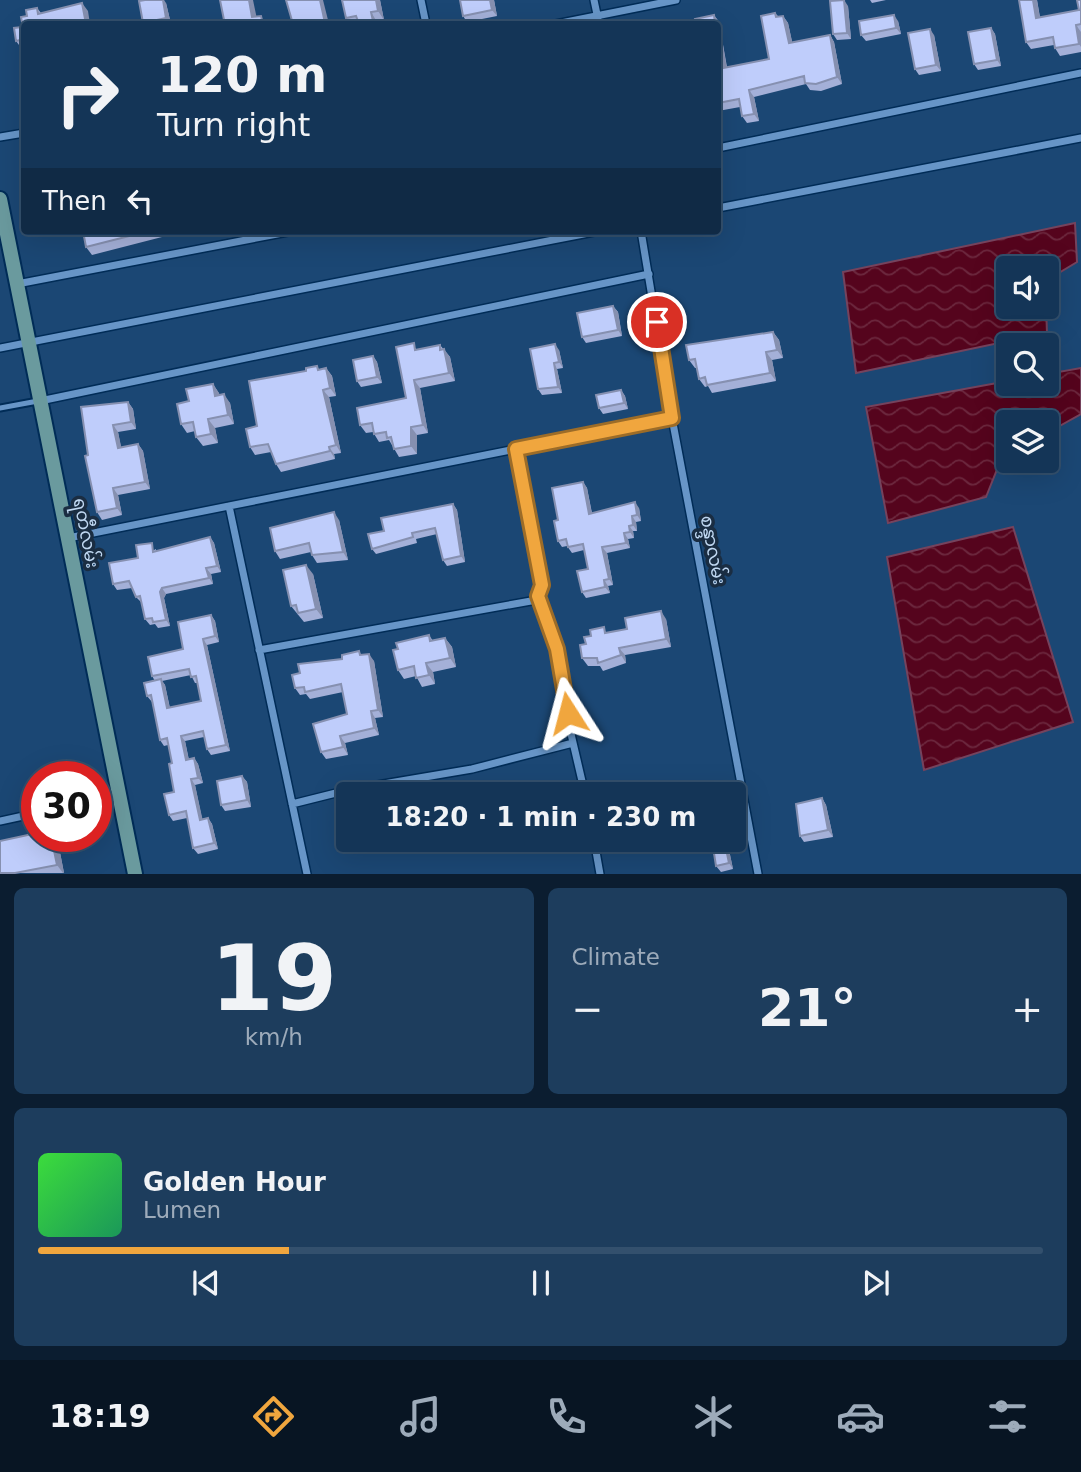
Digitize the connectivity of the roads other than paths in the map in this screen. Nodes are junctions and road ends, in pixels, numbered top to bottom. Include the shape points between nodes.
1 (421, 0) edge
2 (594, 0) edge
3 (676, 0) edge
4 (598, 20) edge
5 (425, 21) edge
6 (1081, 73) edge
7 (21, 133) edge
8 (0, 138) edge
9 (1081, 138) edge
10 (721, 147) edge
11 (0, 199) edge
12 (721, 207) edge
13 (272, 235) edge
14 (579, 235) edge
15 (642, 235) edge
16 (649, 274) junction
17 (17, 284) junction
18 (29, 343) junction
19 (0, 348) edge
20 (40, 401) junction
21 (0, 408) edge
22 (672, 418) junction
23 (516, 449) junction
24 (229, 506) junction
25 (68, 538) junction
26 (538, 596) junction
27 (259, 650) junction
28 (573, 743) junction
29 (582, 782) edge
30 (120, 796) junction
31 (112, 798) edge
32 (292, 804) junction
33 (21, 816) edge
34 (0, 821) edge
35 (596, 852) edge
36 (135, 873) edge
37 (307, 873) edge
38 (600, 873) edge
39 (758, 873) edge

1 - 5 street
2 - 4 street
3 - 4 street
6 - 10 street
7 - 8 street
9 - 12 street
11 - 17 street, ရတီလမ်း
13 - 17 street
14 - 18 street
15 - 16 street, စန္ဒာလမ်း
16 - 20 street
16 - 22 street, စန္ဒာလမ်း
17 - 18 street, ရတီလမ်း
18 - 19 street
18 - 20 street, ရတီလမ်း
20 - 21 lane
20 - 25 street, ရတီလမ်း
22 - 23 street
22 - 39 street, စန္ဒာလမ်း
23 - 24 street
23 - 26 street via 542,585
24 - 25 street
24 - 27 street
25 - 30 street, ရတီလမ်း
26 - 27 street via 531,601
26 - 28 street via 557,649
27 - 32 street
28 - 29 street
28 - 32 street via 472,769
30 - 31 street
30 - 36 street, ရတီလမ်း
32 - 37 street
33 - 34 street
35 - 38 street

